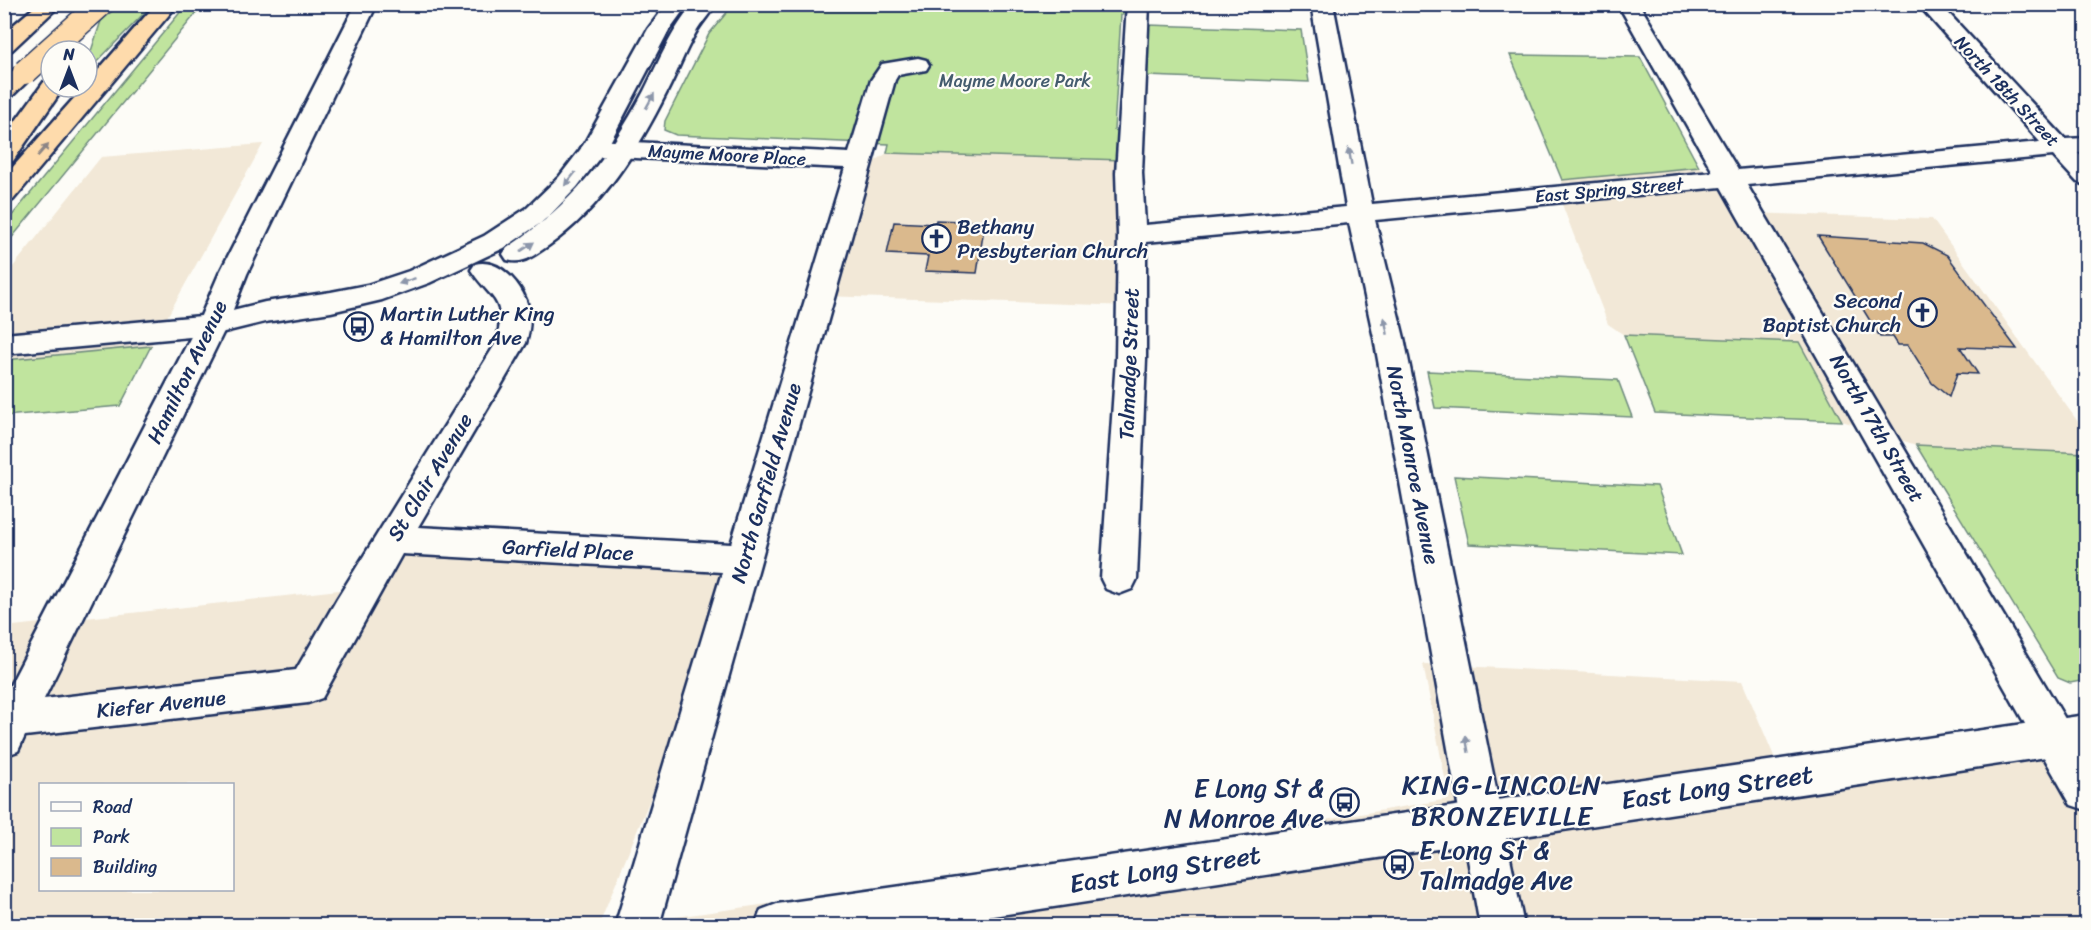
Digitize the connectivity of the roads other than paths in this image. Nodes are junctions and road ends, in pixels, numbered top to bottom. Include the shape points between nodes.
1 (51, 4) edge
2 (86, 4) edge
3 (101, 4) edge
4 (168, 4) edge
5 (367, 4) edge
6 (678, 4) edge
7 (706, 4) edge
8 (1138, 4) edge
9 (1322, 4) edge
10 (1628, 4) edge
11 (1928, 4) edge
12 (74, 39) edge
13 (4, 45) edge
14 (918, 64) dead end
15 (4, 91) edge
16 (44, 99) edge
17 (2086, 145) edge
18 (2059, 147) junction
19 (594, 148) junction
20 (624, 150) junction
21 (4, 156) edge
22 (860, 161) junction
23 (2086, 177) edge
24 (1729, 179) junction
25 (4, 194) edge
26 (1360, 213) junction
27 (1132, 235) junction
28 (485, 270) junction
29 (212, 325) junction
30 (4, 344) edge
31 (392, 540) junction
32 (744, 559) junction
33 (1119, 579) dead end
34 (308, 686) joint
35 (9, 729) edge
36 (2071, 735) edge
37 (2086, 791) edge
38 (1481, 821) junction
39 (637, 926) edge
40 (777, 926) edge
41 (1502, 926) edge

1 - 13 highway
2 - 12 highway
3 - 15 highway, bridge
25 -> 4 highway
5 - 29 street, Hamilton Avenue via 233,274
6 - 19 street via 659,29
20 -> 7 street via 686,30
8 - 27 street, Talmadge Street via 1129,173
26 -> 9 street, North Monroe Avenue
10 - 24 street, North 17th Street
11 - 18 street, North 18th Street
14 - 22 street, North Garfield Avenue via 897,66 886,73
16 - 21 highway
17 - 18 street, East Spring Street
18 - 23 street, North 18th Street
18 - 24 street, East Spring Street
19 - 20 street, Mayme Moore Place
19 -> 29 street via 536,214 470,254 372,293
20 - 22 street, Mayme Moore Place
28 -> 20 street via 563,222 597,187
22 - 32 street, North Garfield Avenue
24 - 26 street, East Spring Street
24 - 36 street, North 17th Street
26 - 27 street, East Spring Street
38 -> 26 street, North Monroe Avenue via 1389,338
27 - 33 street, Talmadge Street via 1131,358
28 - 29 street via 430,295 323,325 252,332
28 - 31 street, St Clair Avenue via 512,300 517,322 511,343
29 - 30 street
29 - 35 street, Hamilton Avenue
31 - 32 street, Garfield Place
31 - 34 street, St Clair Avenue
32 - 39 street, North Garfield Avenue
34 - 35 street, Kiefer Avenue
36 - 37 street, North 17th Street
36 - 38 street, East Long Street
38 - 40 street, East Long Street
38 - 41 street, North Monroe Avenue

